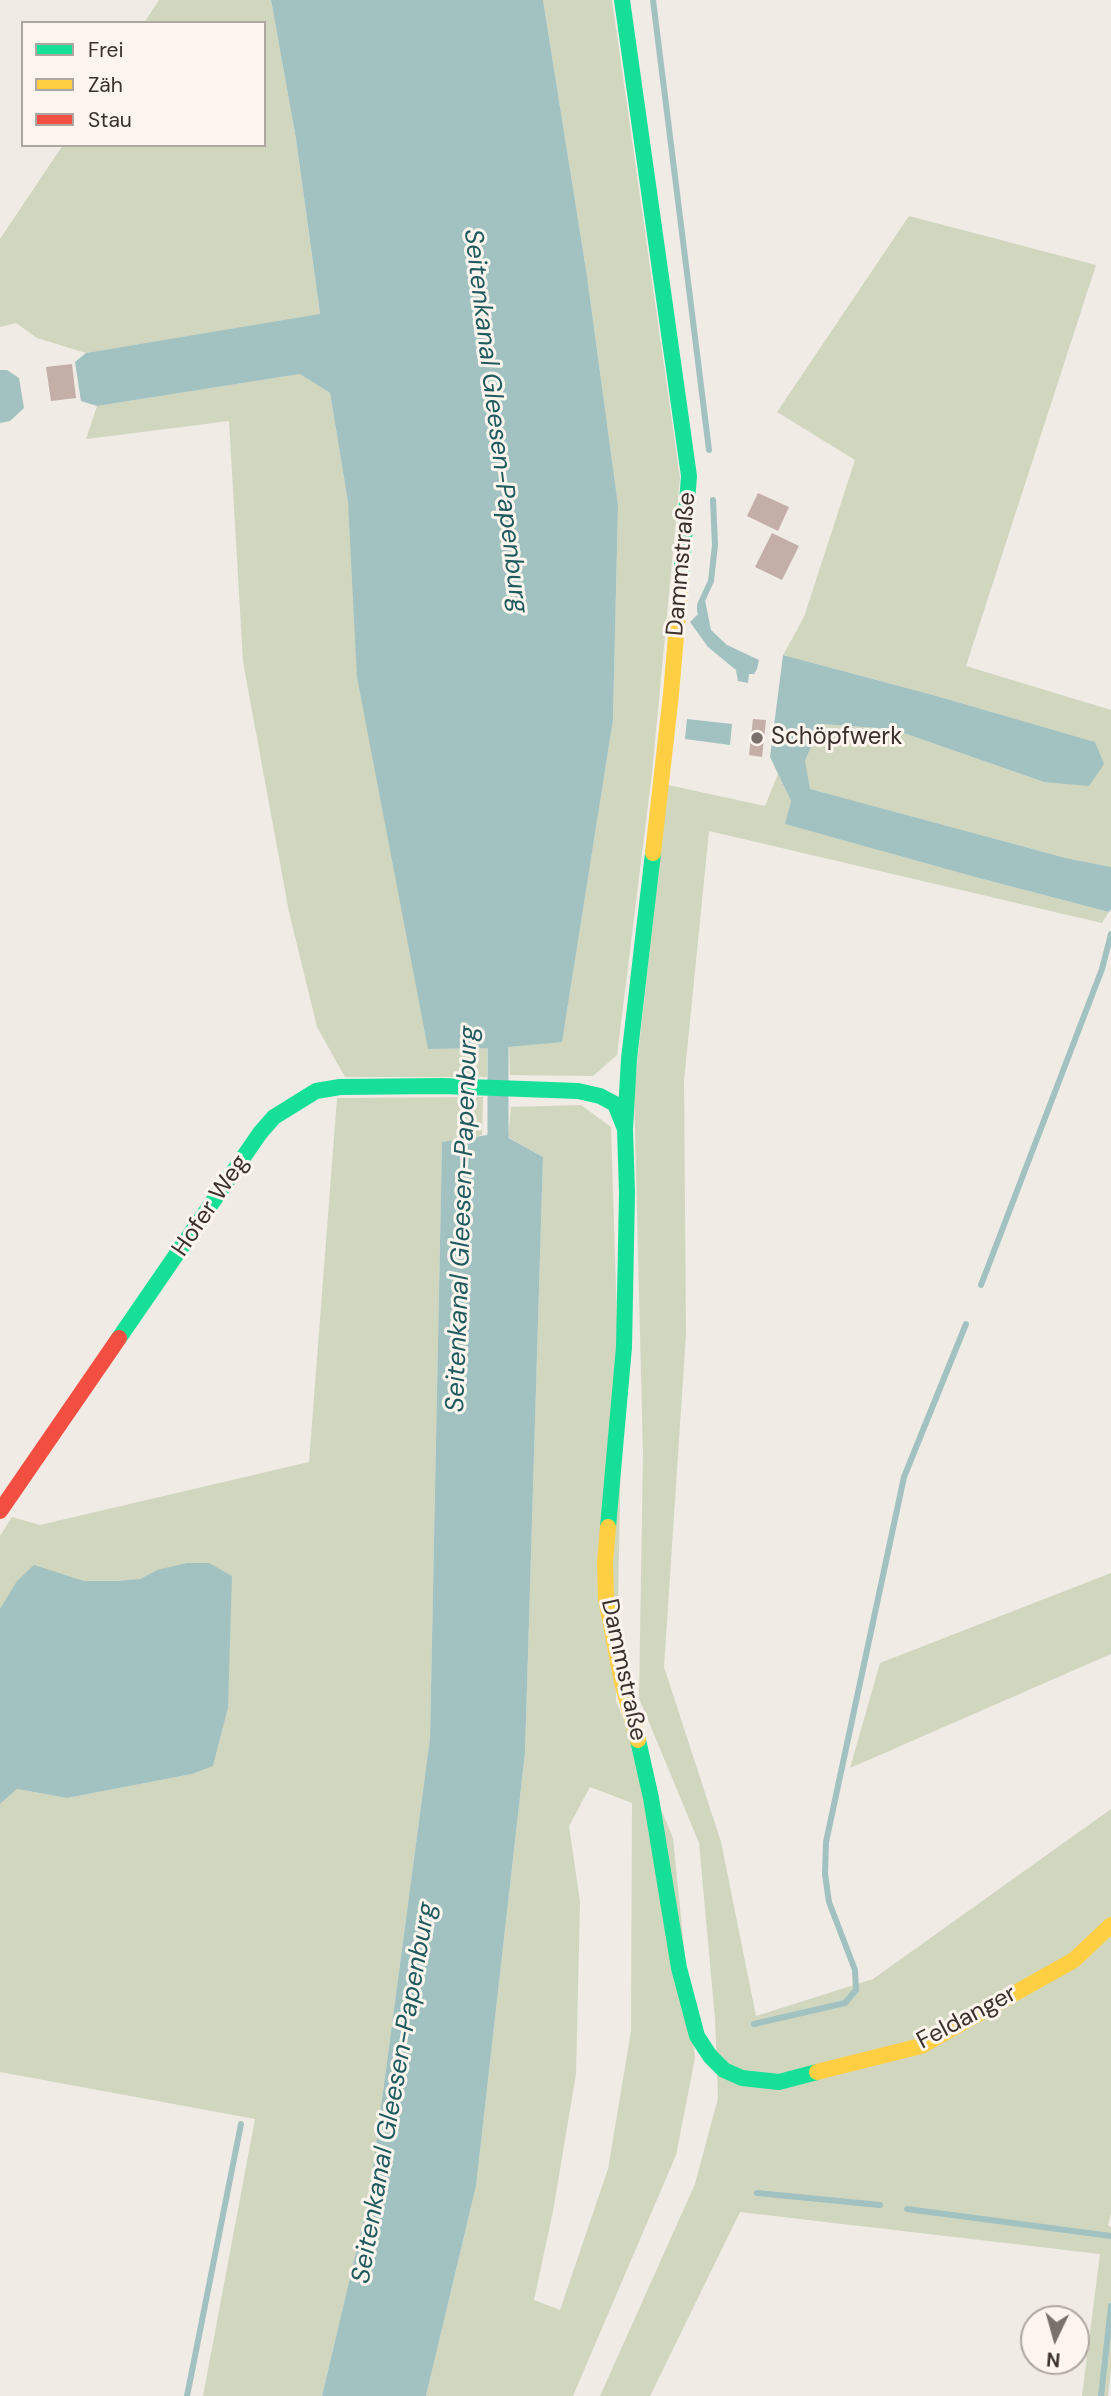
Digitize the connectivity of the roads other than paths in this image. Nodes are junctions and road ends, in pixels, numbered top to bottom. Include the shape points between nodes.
1 (622, 0) edge
2 (528, 1089) joint
3 (625, 1129) junction
4 (0, 1511) edge
5 (1111, 1924) edge
6 (724, 2070) joint

1 - 3 street, Dammstraße via 689,476
2 - 3 street, Dammstraße via 600,1096 615,1104
2 - 4 street, Hofer Weg via 340,1087 316,1091 274,1117
3 - 6 street, Dammstraße via 624,1347 606,1599 651,1798 679,1968 697,2036
5 - 6 street, Feldanger via 1074,1960 921,2046 779,2082 742,2078

